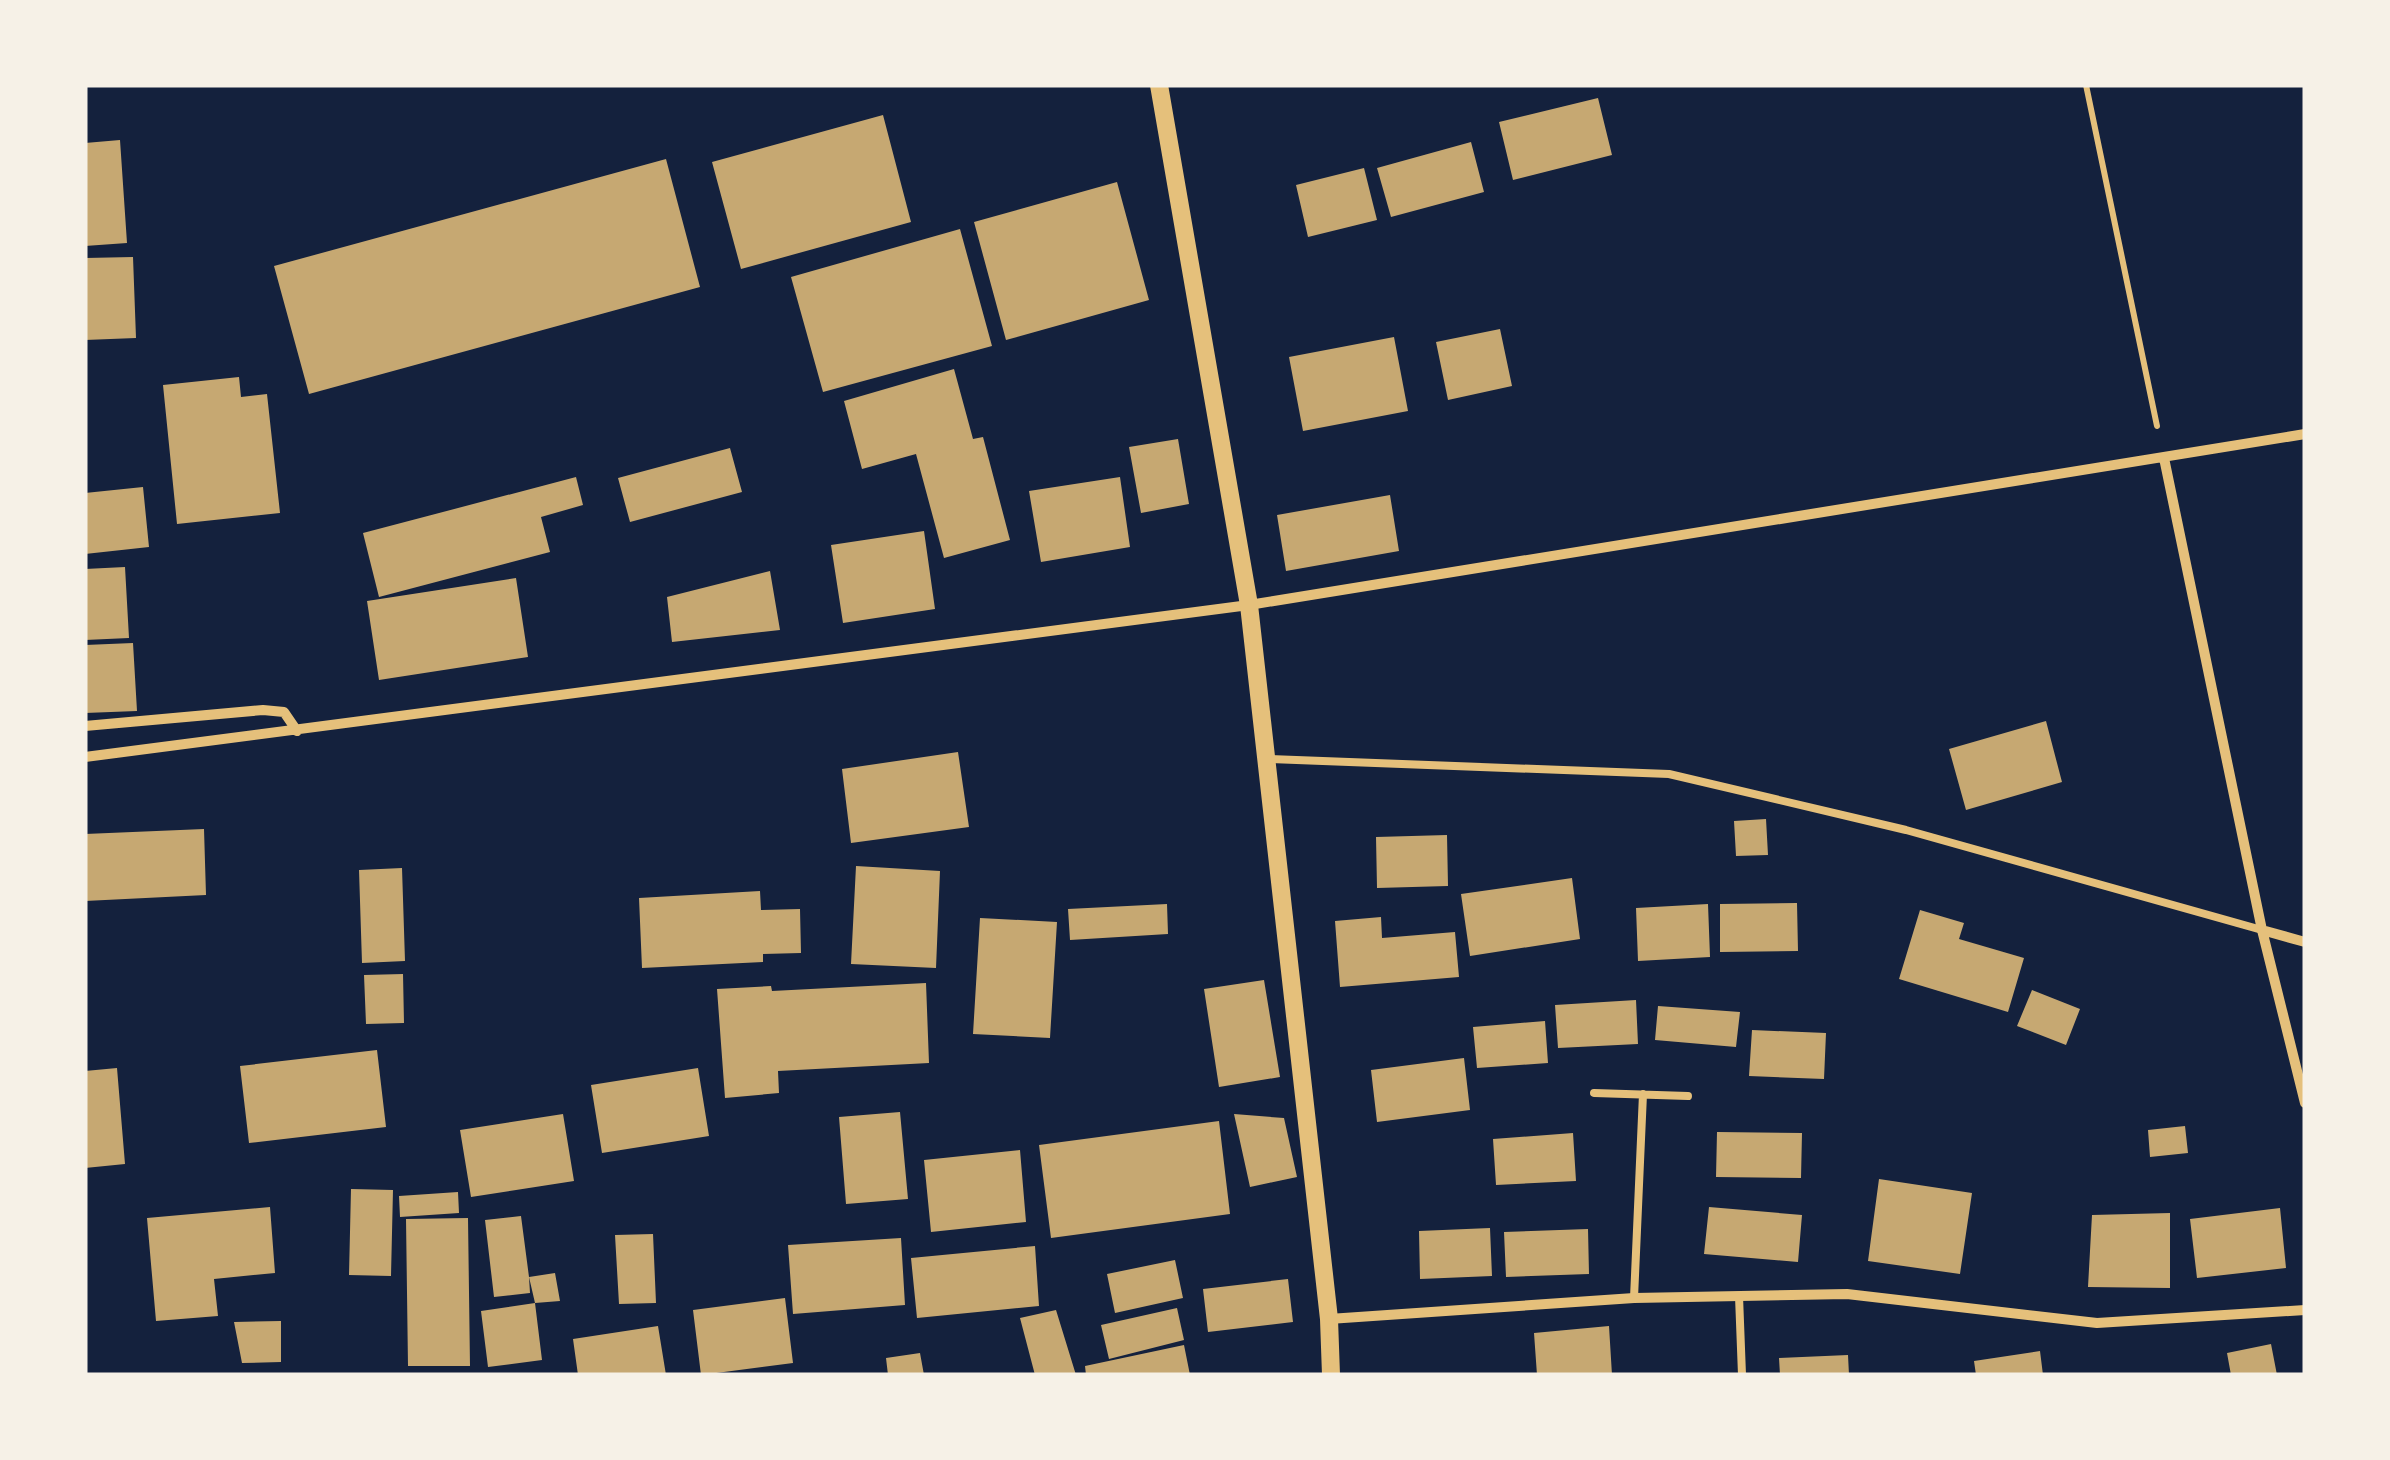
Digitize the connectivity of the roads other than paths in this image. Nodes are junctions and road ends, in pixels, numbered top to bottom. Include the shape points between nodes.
1 (1159, 85) edge
2 (2305, 434) edge
3 (2164, 458) junction
4 (1249, 605) junction
5 (85, 726) edge
6 (297, 731) junction
7 (85, 756) edge
8 (1263, 759) junction
9 (2262, 930) junction
10 (2305, 942) edge
11 (1594, 1093) dead end
12 (1643, 1094) junction
13 (1688, 1096) dead end
14 (2305, 1103) edge
15 (1738, 1296) junction
16 (1634, 1298) junction
17 (2305, 1310) edge
18 (1330, 1318) junction
19 (1332, 1375) edge
20 (1742, 1375) edge

1 - 4 street
2 - 3 street
3 - 4 street
3 - 9 street
4 - 6 street
4 - 8 street
5 - 6 street via 264,710 284,712
6 - 7 street
8 - 9 lane via 1669,774 1906,830
8 - 18 street
9 - 10 street
9 - 14 street
11 - 12 lane
12 - 13 lane
12 - 16 lane
15 - 16 street
15 - 17 street via 1847,1294 2097,1323
15 - 20 lane
16 - 18 street
18 - 19 street

